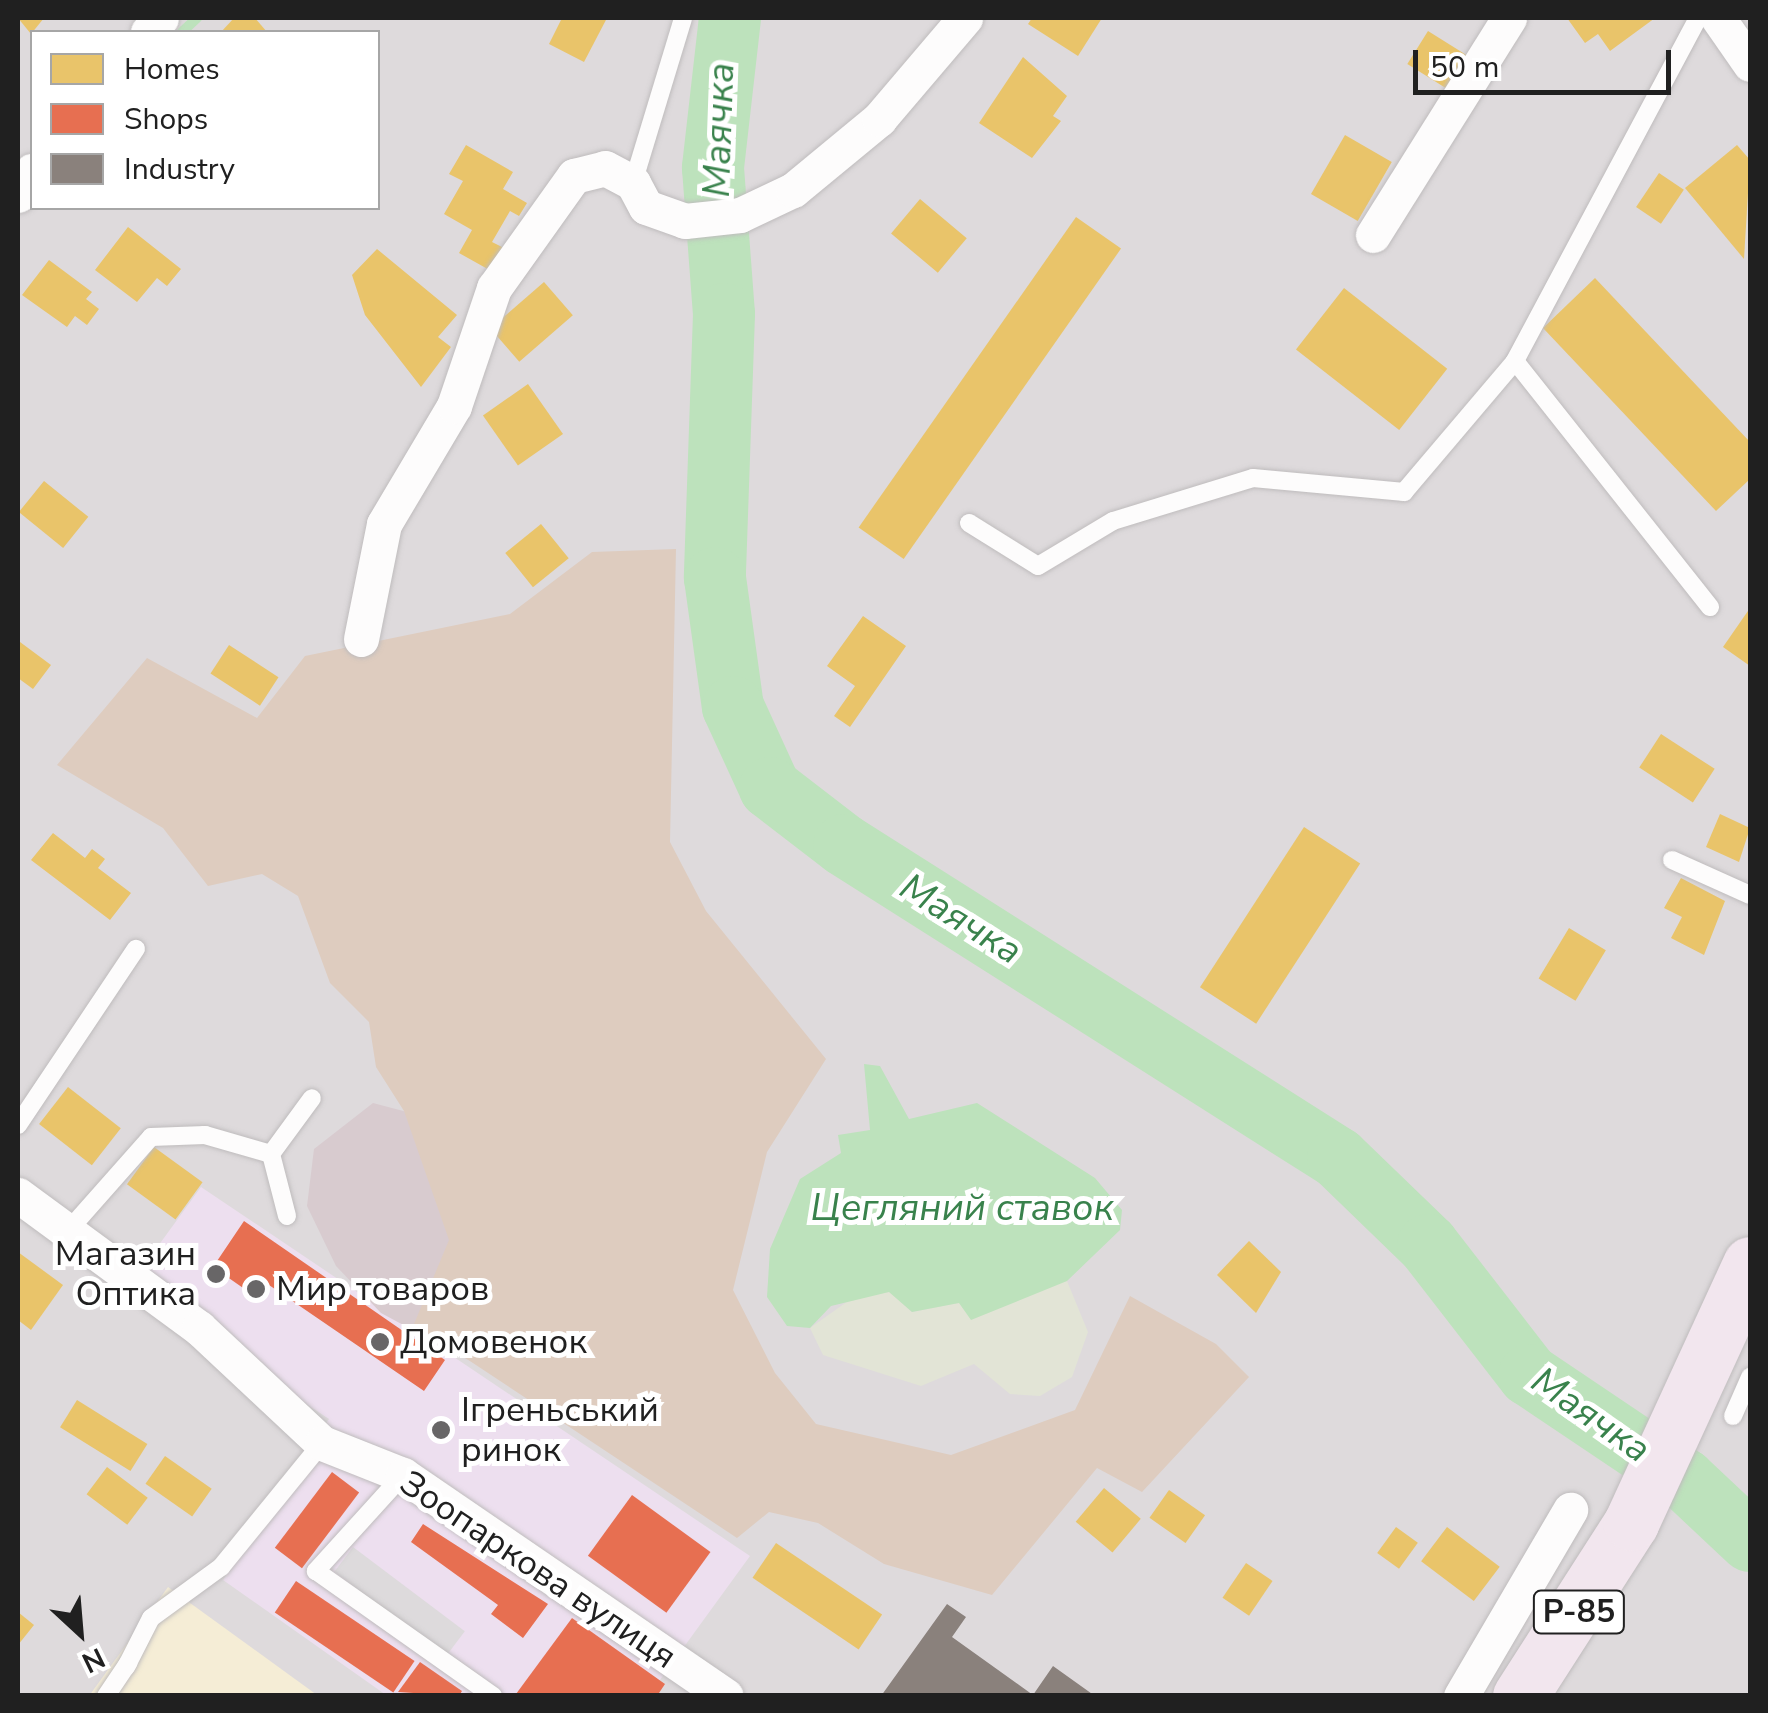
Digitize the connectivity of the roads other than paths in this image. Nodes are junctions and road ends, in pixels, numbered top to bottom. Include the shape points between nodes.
1 (683, 18) edge
2 (964, 18) edge
3 (1509, 18) edge
4 (1698, 18) edge
5 (1718, 18) edge
6 (1750, 64) edge
7 (633, 183) junction
8 (1373, 235) dead end
9 (1514, 361) junction
10 (969, 523) dead end
11 (1710, 607) dead end
12 (362, 638) dead end
13 (1672, 860) dead end
14 (1750, 895) edge
15 (136, 950) dead end
16 (312, 1098) dead end
17 (18, 1125) edge
18 (271, 1154) junction
19 (18, 1195) edge
20 (287, 1216) dead end
21 (67, 1232) junction
22 (1750, 1264) edge
23 (1750, 1377) edge
24 (1712, 1403) junction
25 (322, 1442) junction
26 (403, 1475) junction
27 (1570, 1510) dead end
28 (716, 1693) edge
29 (106, 1696) edge
30 (493, 1696) edge
31 (1461, 1696) edge
32 (1520, 1696) edge

1 - 7 lane
2 - 7 street via 879,120 793,190 740,215 685,220 646,207
3 - 8 street
4 - 9 lane
5 - 6 street
7 - 12 street via 605,168 574,176 494,288 454,406 384,524
9 - 10 lane via 1404,492 1253,478 1113,521 1038,566
9 - 11 lane
13 - 14 lane
15 - 17 lane
16 - 18 lane
18 - 20 lane
18 - 21 lane via 204,1134 151,1137
19 - 21 street, Зоопаркова вулиця
21 - 25 street, Зоопаркова вулиця via 199,1328
22 - 24 main road, Р-85
23 - 24 lane
24 - 32 main road, Р-85
25 - 26 street, Зоопаркова вулиця
25 - 29 lane via 221,1567 151,1618
26 - 28 street, Зоопаркова вулиця
26 - 30 lane via 316,1571
27 - 31 street

